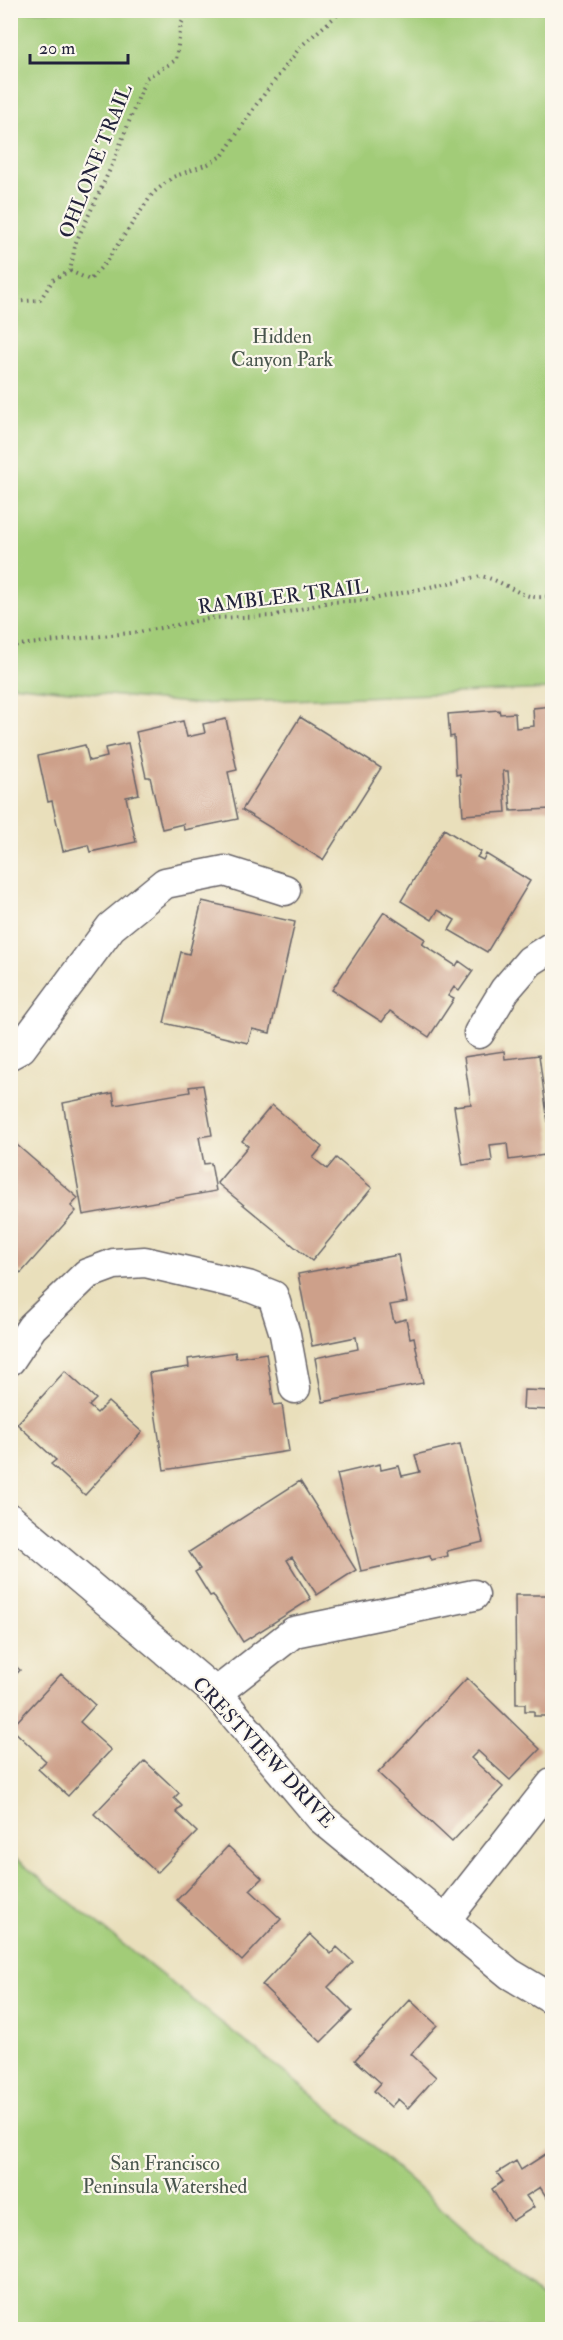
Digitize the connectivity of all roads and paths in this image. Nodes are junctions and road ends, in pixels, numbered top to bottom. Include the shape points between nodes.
1 (189, 10) edge
2 (343, 10) edge
3 (70, 271) junction
4 (10, 302) edge
5 (552, 595) edge
6 (10, 646) edge
7 (285, 890) dead end
8 (552, 947) edge
9 (479, 1033) dead end
10 (10, 1054) edge
11 (10, 1360) edge
12 (295, 1388) dead end
13 (10, 1519) edge
14 (474, 1595) dead end
15 (216, 1694) junction
16 (552, 1784) edge
17 (445, 1920) junction
18 (552, 1999) edge

1 - 3 path, OHLONE TRAIL via 181,24 176,60 146,78 113,163 76,242
2 - 3 path via 302,46 223,154 173,177 153,193 90,280
3 - 4 path via 53,280 40,300
5 - 6 path, RAMBLER TRAIL via 532,598 497,579 481,576 369,600 329,602 272,616 213,618 139,632
7 - 10 street via 225,871 165,883 111,927 21,1048
8 - 9 street via 530,961 505,990
11 - 12 street via 32,1327 87,1274 114,1264 145,1262 248,1286 273,1296
13 - 15 street, CRESTVIEW DRIVE
14 - 15 street via 294,1632
15 - 17 street, CRESTVIEW DRIVE via 321,1818
16 - 17 street
17 - 18 street, CRESTVIEW DRIVE via 510,1974

